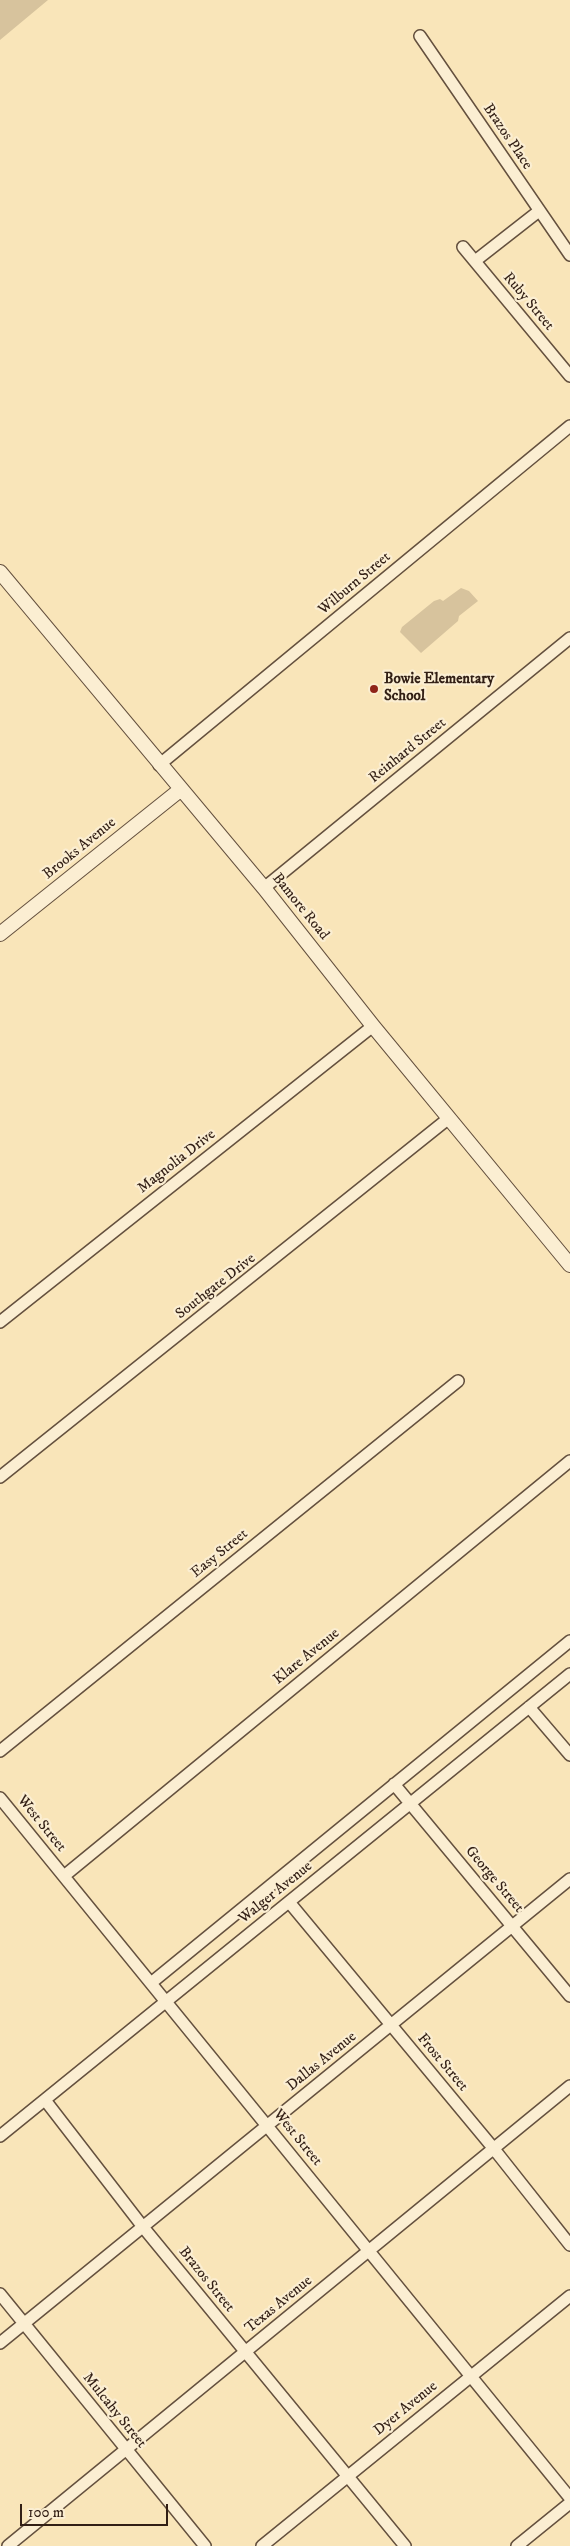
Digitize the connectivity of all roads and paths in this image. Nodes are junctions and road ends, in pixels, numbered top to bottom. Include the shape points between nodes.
1 (420, 36) dead end
2 (539, 211) junction
3 (463, 247) dead end
4 (570, 256) edge
5 (475, 261) junction
6 (570, 376) edge
7 (570, 426) edge
8 (0, 572) edge
9 (570, 638) edge
10 (159, 765) junction
11 (180, 790) junction
12 (264, 888) junction
13 (0, 934) edge
14 (373, 1026) junction
15 (449, 1118) junction
16 (570, 1265) edge
17 (0, 1322) edge
18 (458, 1381) dead end
19 (570, 1461) edge
20 (0, 1477) edge
21 (570, 1641) edge
22 (570, 1674) edge
23 (529, 1706) junction
24 (0, 1751) edge
25 (570, 1756) edge
26 (394, 1784) junction
27 (0, 1798) edge
28 (410, 1803) junction
29 (64, 1876) junction
30 (570, 1879) edge
31 (289, 1902) junction
32 (513, 1926) junction
33 (151, 1983) junction
34 (570, 1996) edge
35 (166, 2002) junction
36 (390, 2025) junction
37 (570, 2086) edge
38 (45, 2100) junction
39 (267, 2126) junction
40 (0, 2136) edge
41 (494, 2149) junction
42 (142, 2227) junction
43 (570, 2245) edge
44 (369, 2251) junction
45 (0, 2294) edge
46 (570, 2296) edge
47 (24, 2324) junction
48 (0, 2343) edge
49 (245, 2352) junction
50 (471, 2376) junction
51 (126, 2449) junction
52 (348, 2476) junction
53 (570, 2498) edge
54 (570, 2502) edge
55 (8, 2546) edge
56 (205, 2546) edge
57 (262, 2546) edge
58 (405, 2546) edge
59 (517, 2546) edge

1 - 2 street, Brazos Place
2 - 4 street, Brazos Place
2 - 5 street
3 - 5 street, Ruby Street
5 - 6 street, Ruby Street
7 - 10 street, Wilburn Street
8 - 10 street, Bamore Road
9 - 12 street, Reinhard Street
10 - 11 street, Bamore Road
11 - 12 street, Bamore Road
11 - 13 street, Brooks Avenue
12 - 14 street, Bamore Road
14 - 15 street, Bamore Road
14 - 17 street, Magnolia Drive
15 - 16 street, Bamore Road
15 - 20 street, Southgate Drive
18 - 24 street, Easy Street
19 - 29 street, Klare Avenue
21 - 26 street, Walger Avenue
22 - 23 street, Walger Avenue
23 - 25 street
23 - 28 street, Walger Avenue
26 - 28 street, George Street
26 - 33 street, Walger Avenue
27 - 29 street, West Street
28 - 31 street, Walger Avenue
28 - 32 street, George Street
29 - 33 street, West Street
30 - 32 street, Dallas Avenue
31 - 35 street, Walger Avenue
31 - 36 street, Frost Street
32 - 34 street, George Street
32 - 36 street, Dallas Avenue
33 - 35 street, West Street
35 - 38 street, Walger Avenue
35 - 39 street, West Street
36 - 39 street, Dallas Avenue
36 - 41 street, Frost Street
37 - 41 street, Texas Avenue
38 - 40 street, Walger Avenue
38 - 42 street, Brazos Street
39 - 42 street, Dallas Avenue
39 - 44 street, West Street
41 - 43 street, Frost Street
41 - 44 street, Texas Avenue
42 - 47 street, Dallas Avenue
42 - 49 street, Brazos Street
44 - 49 street, Texas Avenue
44 - 50 street, West Street
45 - 47 street, Mulcahy Street
46 - 50 street, Dyer Avenue
47 - 48 street, Dallas Avenue
47 - 51 street, Mulcahy Street
49 - 51 street, Texas Avenue
49 - 52 street, Brazos Street
50 - 52 street, Dyer Avenue
50 - 53 street, West Street
51 - 55 street, Texas Avenue
51 - 56 street, Mulcahy Street
52 - 57 street, Dyer Avenue
52 - 58 street, Brazos Street
54 - 59 street

